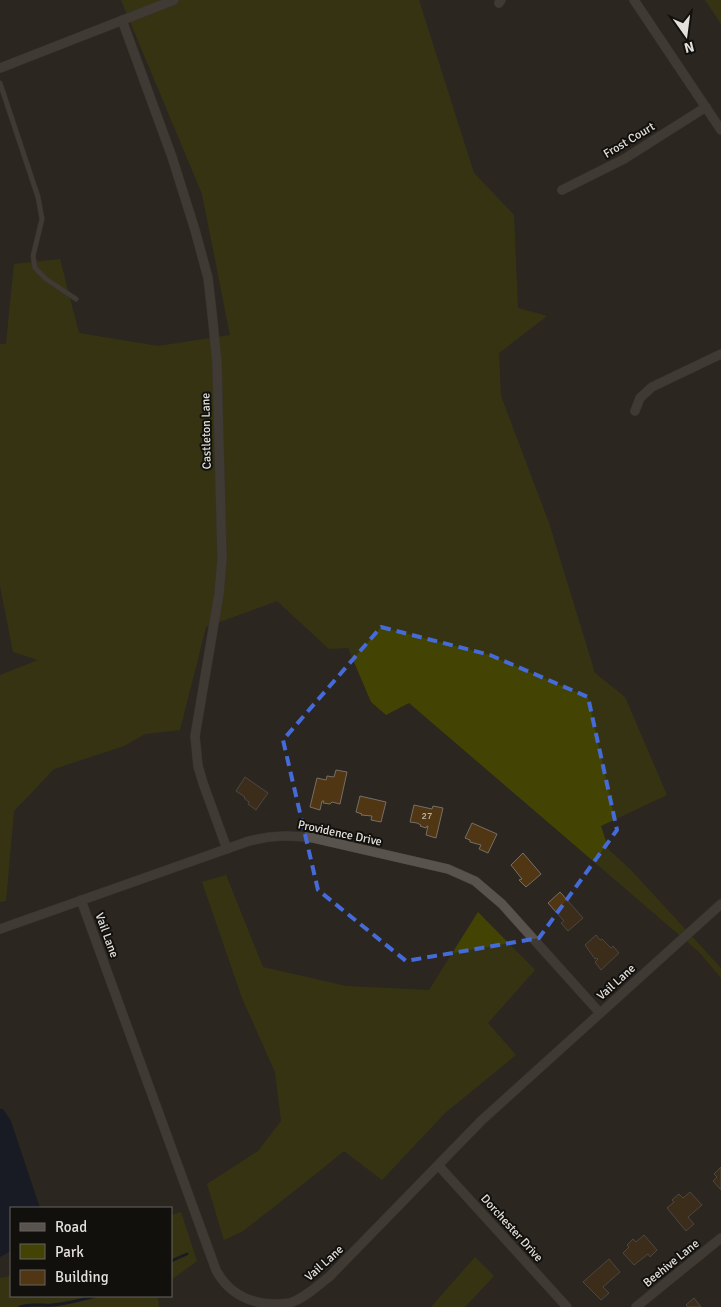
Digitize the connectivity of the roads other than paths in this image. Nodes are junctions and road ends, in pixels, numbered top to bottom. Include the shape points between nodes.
1 (174, 0) edge
2 (634, 0) edge
3 (122, 20) junction
4 (0, 68) edge
5 (0, 83) edge
6 (706, 107) junction
7 (721, 130) edge
8 (562, 190) dead end
9 (76, 298) dead end
10 (721, 354) edge
11 (634, 411) dead end
12 (227, 848) junction
13 (81, 900) junction
14 (721, 904) edge
15 (0, 929) edge
16 (600, 1013) junction
17 (438, 1165) junction
18 (721, 1238) edge
19 (567, 1307) edge
20 (636, 1307) edge

1 - 3 street
2 - 6 street
3 - 4 street
3 - 12 street, Castleton Lane via 172,157 208,278 217,364 222,559 195,736 198,766
5 - 9 lane via 38,197 42,219 33,256 35,268
6 - 7 street
6 - 8 street, Frost Court via 624,159
10 - 11 street via 652,387 640,398
12 - 13 street, Providence Drive
12 - 16 street, Providence Drive via 262,837 291,835 448,869 475,881 502,904
13 - 15 street, Providence Drive
13 - 17 street, Vail Lane via 216,1270 239,1298 264,1307 290,1303 305,1296 344,1263
14 - 16 street, Vail Lane
16 - 17 street, Vail Lane via 482,1120
17 - 19 street, Dorchester Drive
18 - 20 street, Beehive Lane

